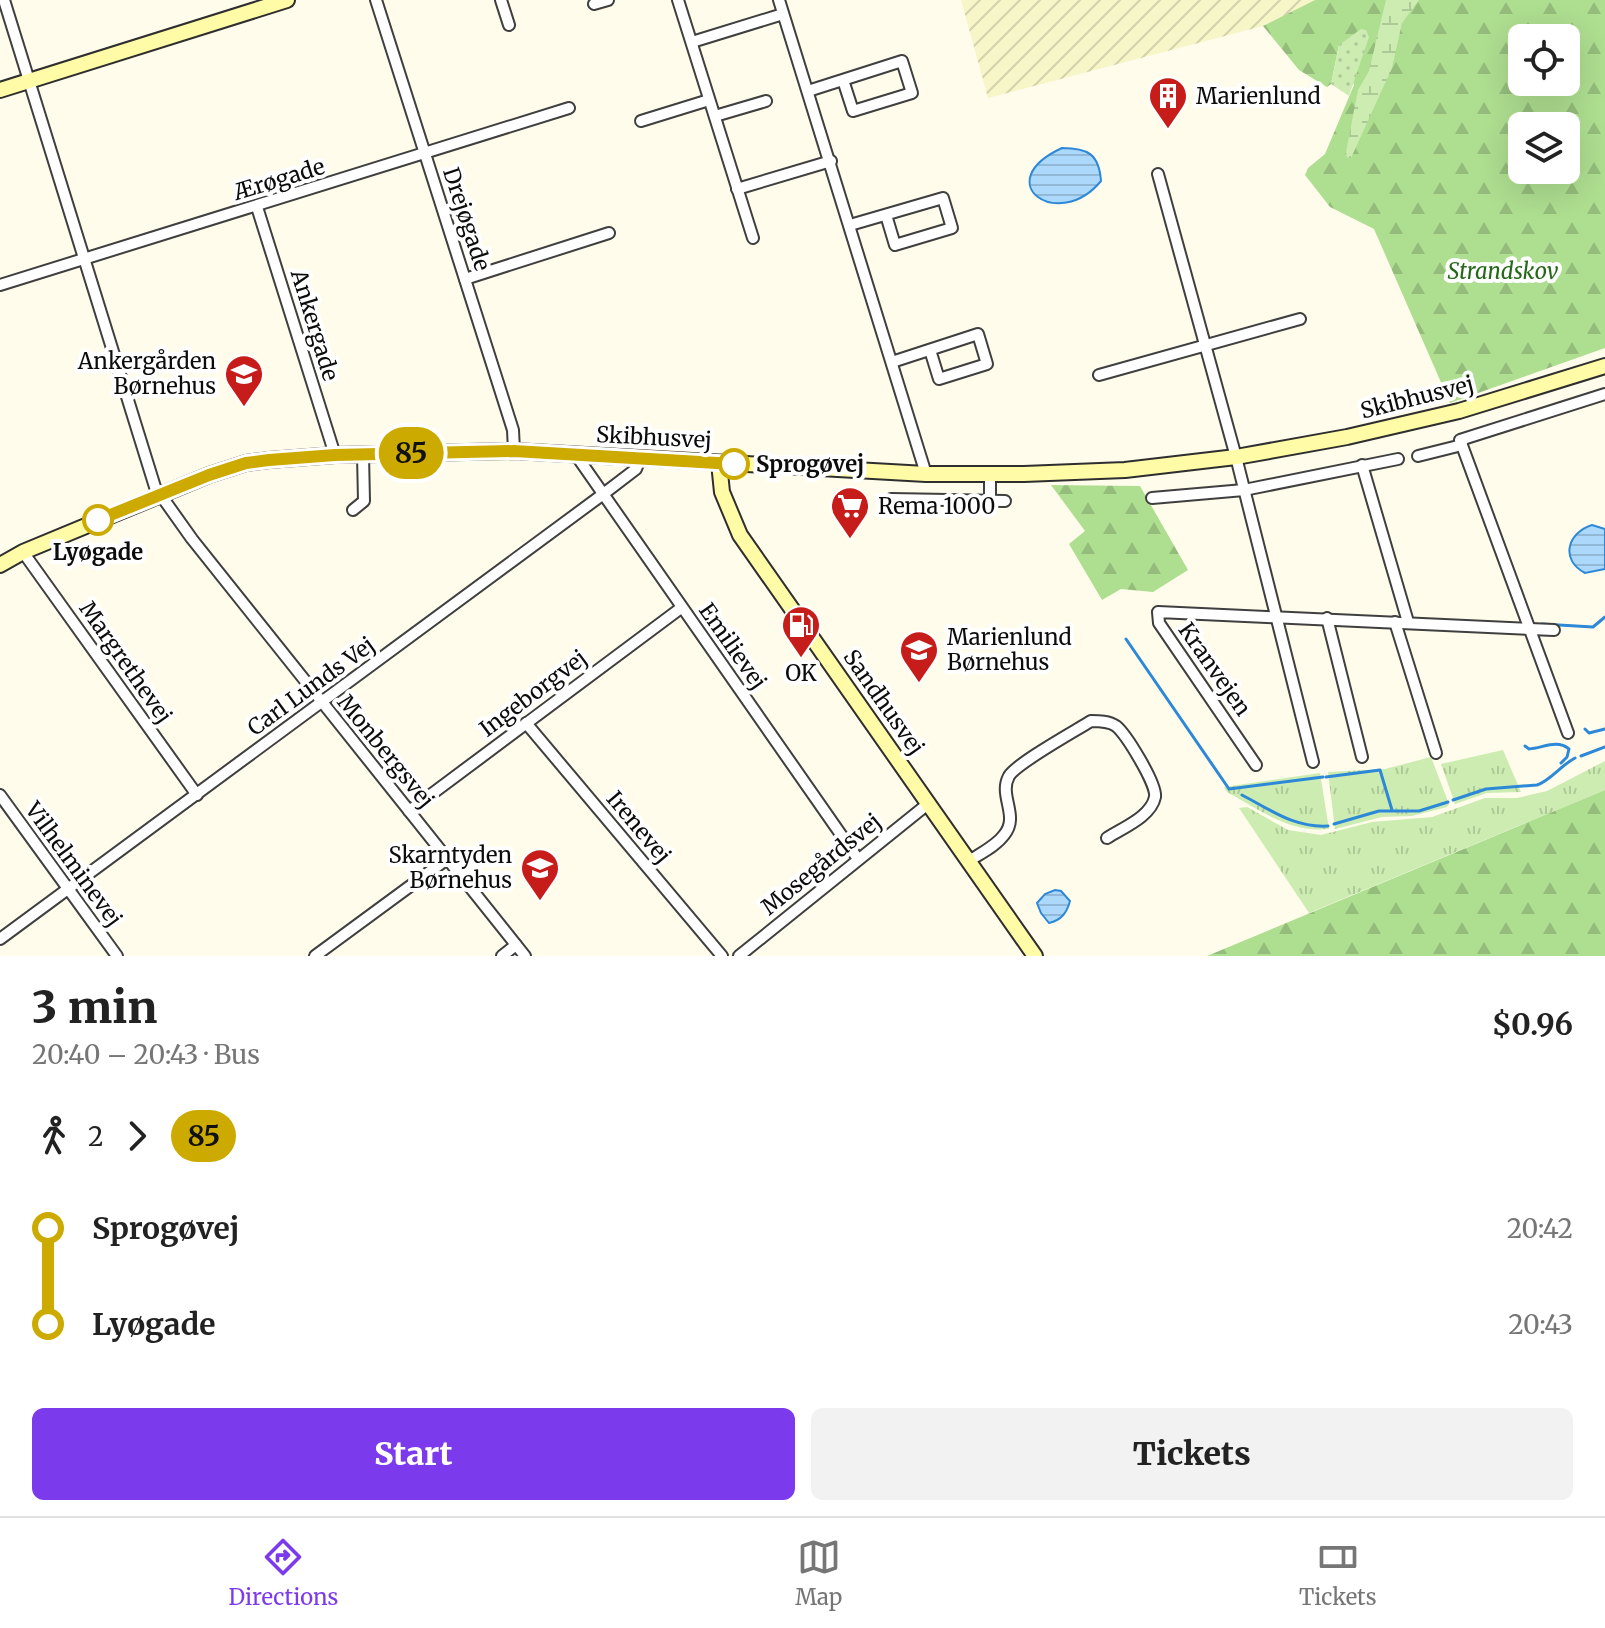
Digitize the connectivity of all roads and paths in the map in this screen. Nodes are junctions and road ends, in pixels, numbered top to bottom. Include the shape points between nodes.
1 (4, 0) edge
2 (287, 0) edge
3 (376, 0) edge
4 (501, 0) edge
5 (608, 0) edge
6 (678, 0) edge
7 (779, 0) edge
8 (594, 4) dead end
9 (783, 14) junction
10 (509, 25) dead end
11 (692, 42) junction
12 (29, 80) junction
13 (843, 80) junction
14 (0, 90) edge
15 (808, 91) junction
16 (709, 100) junction
17 (766, 101) dead end
18 (569, 108) dead end
19 (715, 116) junction
20 (641, 121) dead end
21 (425, 153) junction
22 (831, 161) junction
23 (1158, 174) dead end
24 (737, 189) junction
25 (257, 207) junction
26 (886, 215) junction
27 (850, 225) junction
28 (609, 233) dead end
29 (753, 238) dead end
30 (85, 259) junction
31 (465, 279) junction
32 (0, 285) edge
33 (1300, 319) dead end
34 (1204, 346) junction
35 (930, 350) junction
36 (892, 362) junction
37 (1605, 366) edge
38 (1099, 375) dead end
39 (1605, 394) edge
40 (1462, 445) junction
41 (514, 451) junction
42 (335, 455) junction
43 (363, 455) junction
44 (576, 455) junction
45 (1418, 456) dead end
46 (1236, 457) junction
47 (640, 459) junction
48 (1398, 459) dead end
49 (719, 463) junction
50 (1362, 465) junction
51 (926, 474) junction
52 (990, 474) junction
53 (1244, 490) junction
54 (159, 495) junction
55 (602, 495) junction
56 (1152, 498) dead end
57 (891, 499) dead end
58 (990, 501) junction
59 (1005, 501) dead end
60 (353, 510) dead end
61 (23, 552) junction
62 (0, 565) edge
63 (681, 608) junction
64 (1276, 616) junction
65 (1327, 618) junction
66 (1395, 622) junction
67 (1408, 622) junction
68 (1529, 628) junction
69 (1554, 630) dead end
70 (322, 703) junction
71 (526, 723) junction
72 (1568, 733) dead end
73 (1436, 753) dead end
74 (1362, 757) dead end
75 (1313, 762) dead end
76 (1256, 765) dead end
77 (0, 795) edge
78 (197, 795) junction
79 (929, 803) junction
80 (409, 811) junction
81 (1108, 838) dead end
82 (447, 859) junction
83 (858, 859) junction
84 (969, 861) junction
85 (67, 890) junction
86 (0, 939) edge
87 (516, 945) junction
88 (117, 956) edge
89 (315, 956) edge
90 (502, 956) edge
91 (525, 956) edge
92 (722, 956) edge
93 (739, 956) edge
94 (1035, 956) edge

1 - 12 street
2 - 12 street
3 - 21 street, Drejøgade
4 - 10 street
5 - 8 street
6 - 11 street
7 - 9 street
9 - 11 street
9 - 15 street
11 - 16 street
12 - 14 street
12 - 30 street
13 - 13 street via 902,61 912,93 853,111
13 - 15 street
15 - 22 street
16 - 19 street
16 - 20 street
17 - 19 street
18 - 21 street, Ærøgade
19 - 24 street
21 - 25 street, Ærøgade
21 - 31 street, Drejøgade
22 - 24 street
22 - 27 street
23 - 34 street
24 - 29 street
25 - 30 street, Ærøgade
25 - 42 street, Ankergade
26 - 26 street via 943,198 952,228 895,245
26 - 27 street
27 - 36 street
28 - 31 street
30 - 32 street, Ærøgade
30 - 54 street
31 - 41 street, Drejøgade via 513,430
33 - 34 street
34 - 38 street
34 - 46 street
35 - 35 street via 978,334 987,364 939,379
35 - 36 street
36 - 51 street
37 - 46 street, Skibhusvej via 1459,411
39 - 40 street via 1460,440
40 - 45 street
40 - 68 street
41 - 43 street, Skibhusvej
41 - 44 street, Skibhusvej
42 - 43 street, Skibhusvej
42 - 54 street, Skibhusvej via 246,463
43 - 60 street via 364,501
44 - 47 street, Skibhusvej
44 - 55 street, Emilievej
46 - 52 street, Skibhusvej via 1125,470
46 - 53 street
47 - 49 street, Skibhusvej
47 - 55 street, Carl Lunds Vej via 636,469
48 - 50 street
49 - 51 street, Skibhusvej
49 - 79 street, Sandhusvej via 722,492 740,535
50 - 53 street
50 - 67 street
51 - 52 street, Skibhusvej
52 - 58 street
53 - 56 street
53 - 64 street
54 - 61 street, Skibhusvej
54 - 70 street, Monbergsvej
55 - 63 street, Emilievej
55 - 70 street, Carl Lunds Vej
57 - 58 street
58 - 59 street
61 - 62 street, Skibhusvej
61 - 78 street, Margrethevej
63 - 71 street, Ingeborgvej
63 - 83 street, Emilievej
64 - 65 street, Kranvejen
64 - 75 street
64 - 76 street, Kranvejen via 1158,612 1159,623
65 - 66 street, Kranvejen
65 - 74 street
66 - 67 street, Kranvejen
66 - 73 street
67 - 68 street, Kranvejen
68 - 69 street, Kranvejen
68 - 72 street
70 - 78 street, Carl Lunds Vej
70 - 80 street, Monbergsvej
71 - 80 street, Ingeborgvej
71 - 92 street, Irenevej
77 - 85 street, Vilhelminevej
78 - 85 street, Carl Lunds Vej
79 - 83 street, Mosegårdsvej
79 - 84 street, Sandhusvej
80 - 82 street, Monbergsvej
81 - 84 street via 1144,814 1155,796 1153,783 1116,726 1091,721 1012,772 1005,790 1008,830
82 - 87 street, Monbergsvej
82 - 89 street
83 - 93 street, Mosegårdsvej
84 - 94 street, Sandhusvej
85 - 86 street, Carl Lunds Vej
85 - 88 street, Vilhelminevej
87 - 90 street
87 - 91 street, Monbergsvej

